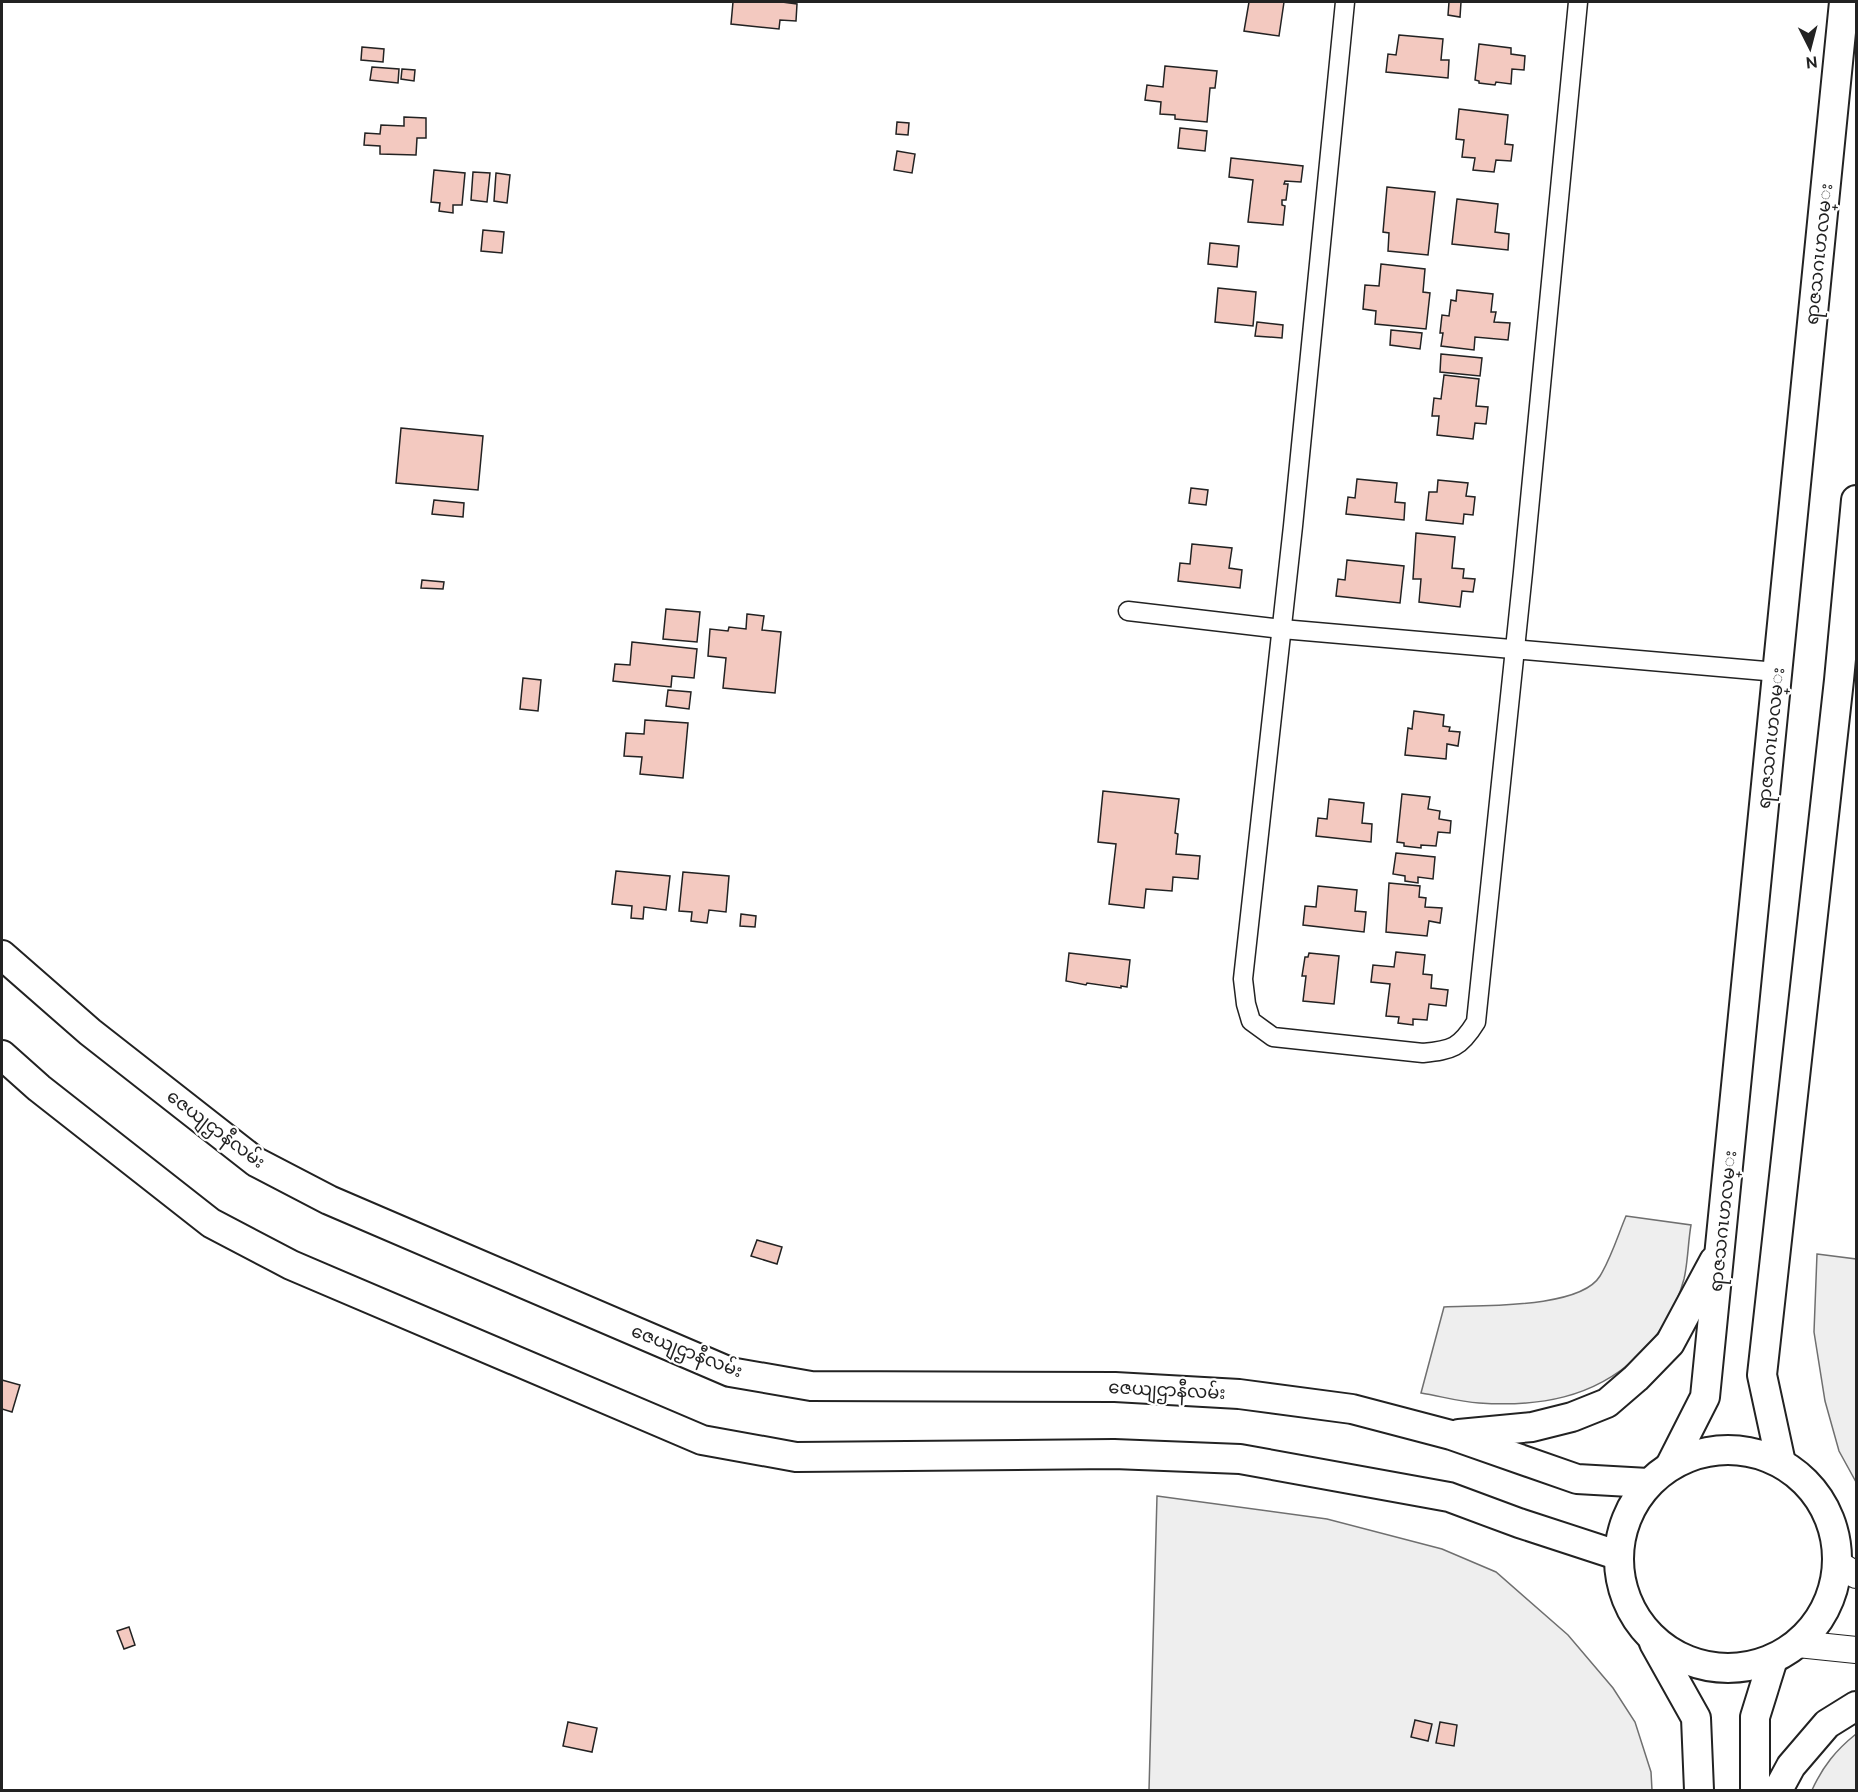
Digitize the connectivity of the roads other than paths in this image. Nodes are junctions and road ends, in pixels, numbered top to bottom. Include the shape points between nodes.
1 (1345, 2) edge
2 (1578, 2) edge
3 (1844, 2) edge
4 (1857, 500) edge
5 (1128, 611) dead end
6 (1282, 629) junction
7 (1515, 650) junction
8 (1777, 672) junction
9 (1848, 681) edge
10 (2, 955) edge
11 (2, 1055) edge
12 (1720, 1249) junction
13 (1451, 1435) junction
14 (1781, 1462) junction
15 (1659, 1474) junction
16 (1617, 1555) junction
17 (1847, 1569) edge
18 (1652, 1639) junction
19 (1798, 1644) junction
20 (1857, 1650) edge
21 (1773, 1659) junction
22 (1857, 1706) edge
23 (1700, 1791) edge
24 (1755, 1791) edge
25 (1778, 1791) edge

1 - 6 street
2 - 7 street
3 - 8 main road, ရာဇသဂၤဟလမ္း
4 - 9 main road
5 - 6 street
6 - 7 street
6 - 7 street via 1244,980 1251,1021 1273,1037 1423,1053 1448,1050 1466,1038 1476,1022
7 - 8 street
8 - 12 main road, ရာဇသဂၤဟလမ္း
9 - 14 main road via 1762,1375
10 - 13 main road, ဇေယျဌာနီလမ်း via 90,1032 256,1162 329,1200 730,1372 811,1386 1114,1387 1239,1394 1352,1409
11 - 16 main road via 211,1223 291,1265 702,1440 796,1457 1113,1454 1240,1459 1449,1497
12 - 13 main road via 1670,1343 1607,1403 1572,1418 1532,1427
12 - 15 main road, ရာဇသဂၤဟလမ္း via 1705,1397
13 - 15 main road, ဇေယျဌာနီလမ်း via 1577,1479
14 - 15 main road via 1744,1450 1706,1452
14 - 17 main road via 1806,1481 1824,1505
15 - 16 main road, ရာဇသဂၤဟလမ္း via 1632,1504
16 - 18 main road, ရာဇသဂၤဟလမ္း via 1620,1586 1632,1614
17 - 19 main road via 1819,1621
18 - 21 main road via 1678,1657 1709,1667 1742,1668
18 - 23 main road via 1696,1718
19 - 20 main road
19 - 21 main road
21 - 24 main road via 1755,1717
22 - 25 main road via 1827,1724 1791,1766

